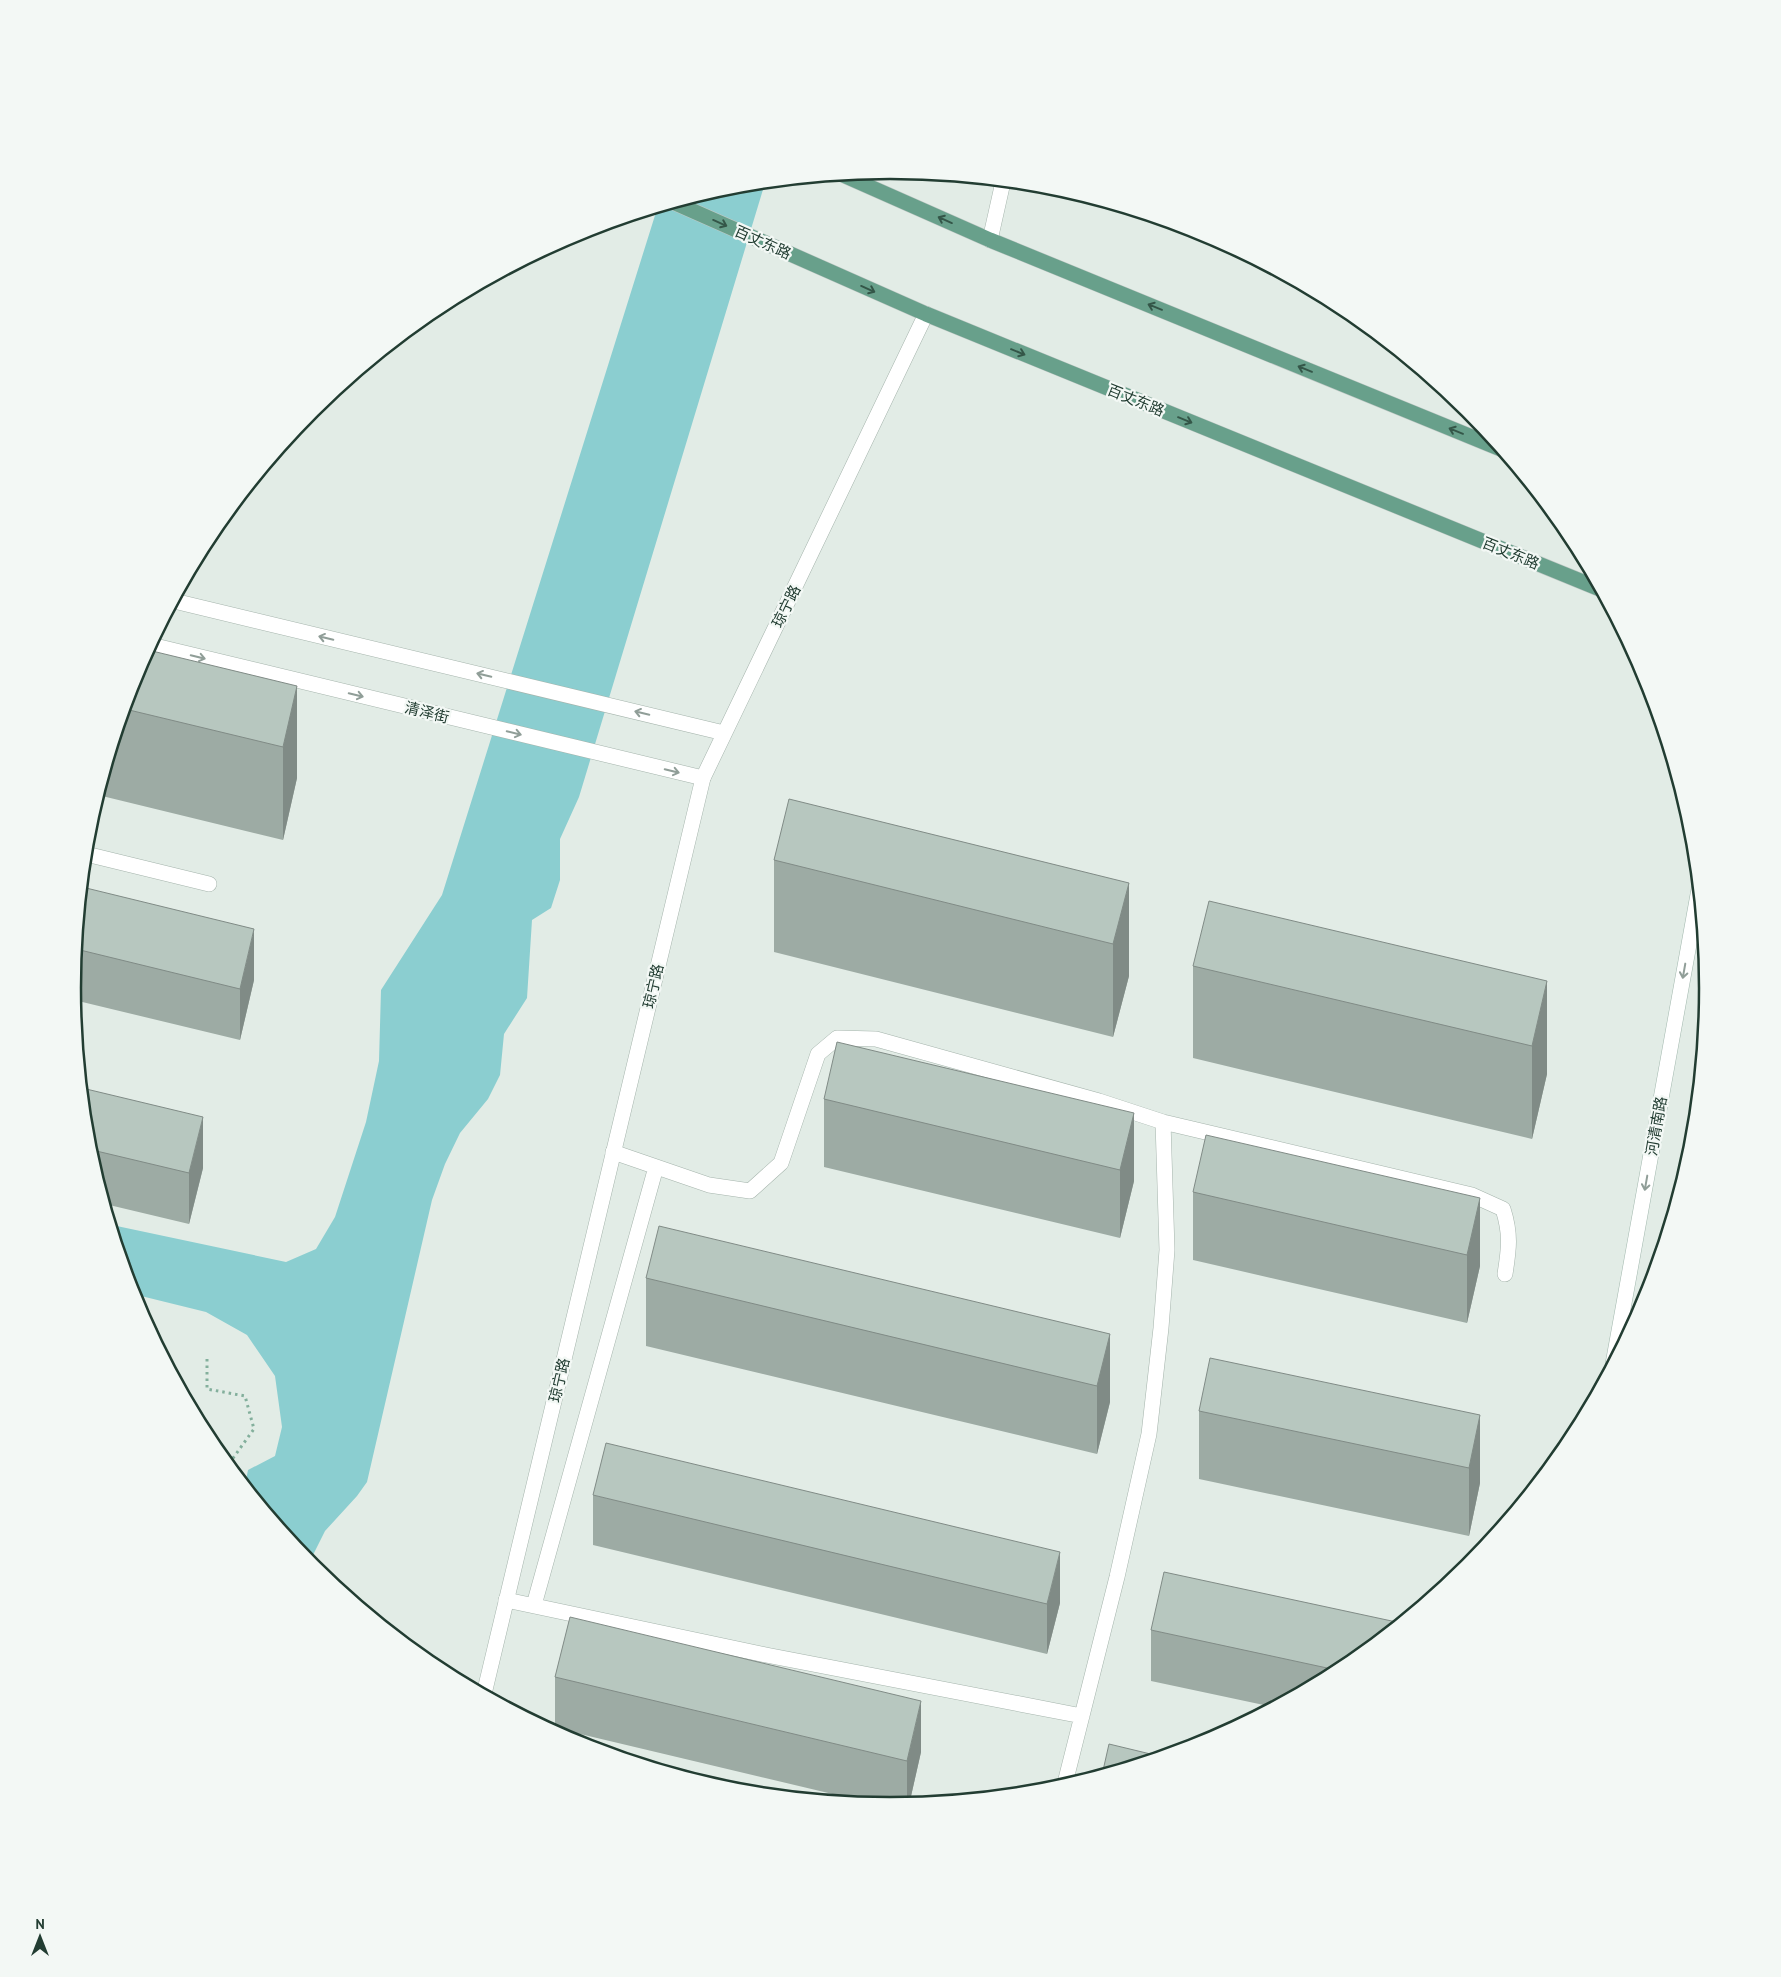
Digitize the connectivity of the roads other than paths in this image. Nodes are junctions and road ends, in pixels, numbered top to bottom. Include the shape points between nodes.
1 (855, 180) edge
2 (1002, 187) edge
3 (684, 206) edge
4 (990, 240) junction
5 (926, 314) junction
6 (1489, 444) edge
7 (1592, 586) edge
8 (180, 602) edge
9 (158, 647) edge
10 (724, 733) junction
11 (703, 778) junction
12 (93, 856) edge
13 (209, 884) dead end
14 (1695, 908) edge
15 (1163, 1122) junction
16 (613, 1152) junction
17 (656, 1167) junction
18 (1505, 1274) dead end
19 (1616, 1345) edge
20 (506, 1600) junction
21 (534, 1605) junction
22 (485, 1689) edge
23 (1082, 1716) junction
24 (1066, 1778) edge

4 -> 1 main road
2 - 4 street
3 -> 5 main road, 百丈东路
6 -> 4 main road
5 -> 7 main road, 百丈东路
5 - 10 street, 琼宁路
10 -> 8 street
9 -> 11 street, 清泽街
10 - 11 street, 琼宁路
11 - 16 street, 琼宁路
12 - 13 street
14 -> 19 street, 河清南路
15 - 17 street via 876,1039 837,1038 818,1054 781,1162 750,1191 709,1185
15 - 18 street via 1472,1195 1503,1209 1510,1243
15 - 23 street via 1167,1250 1148,1434
16 - 17 street
16 - 20 street, 琼宁路
17 - 21 street
20 - 21 street
20 - 22 street, 琼宁路
21 - 23 street via 766,1655
23 - 24 street

